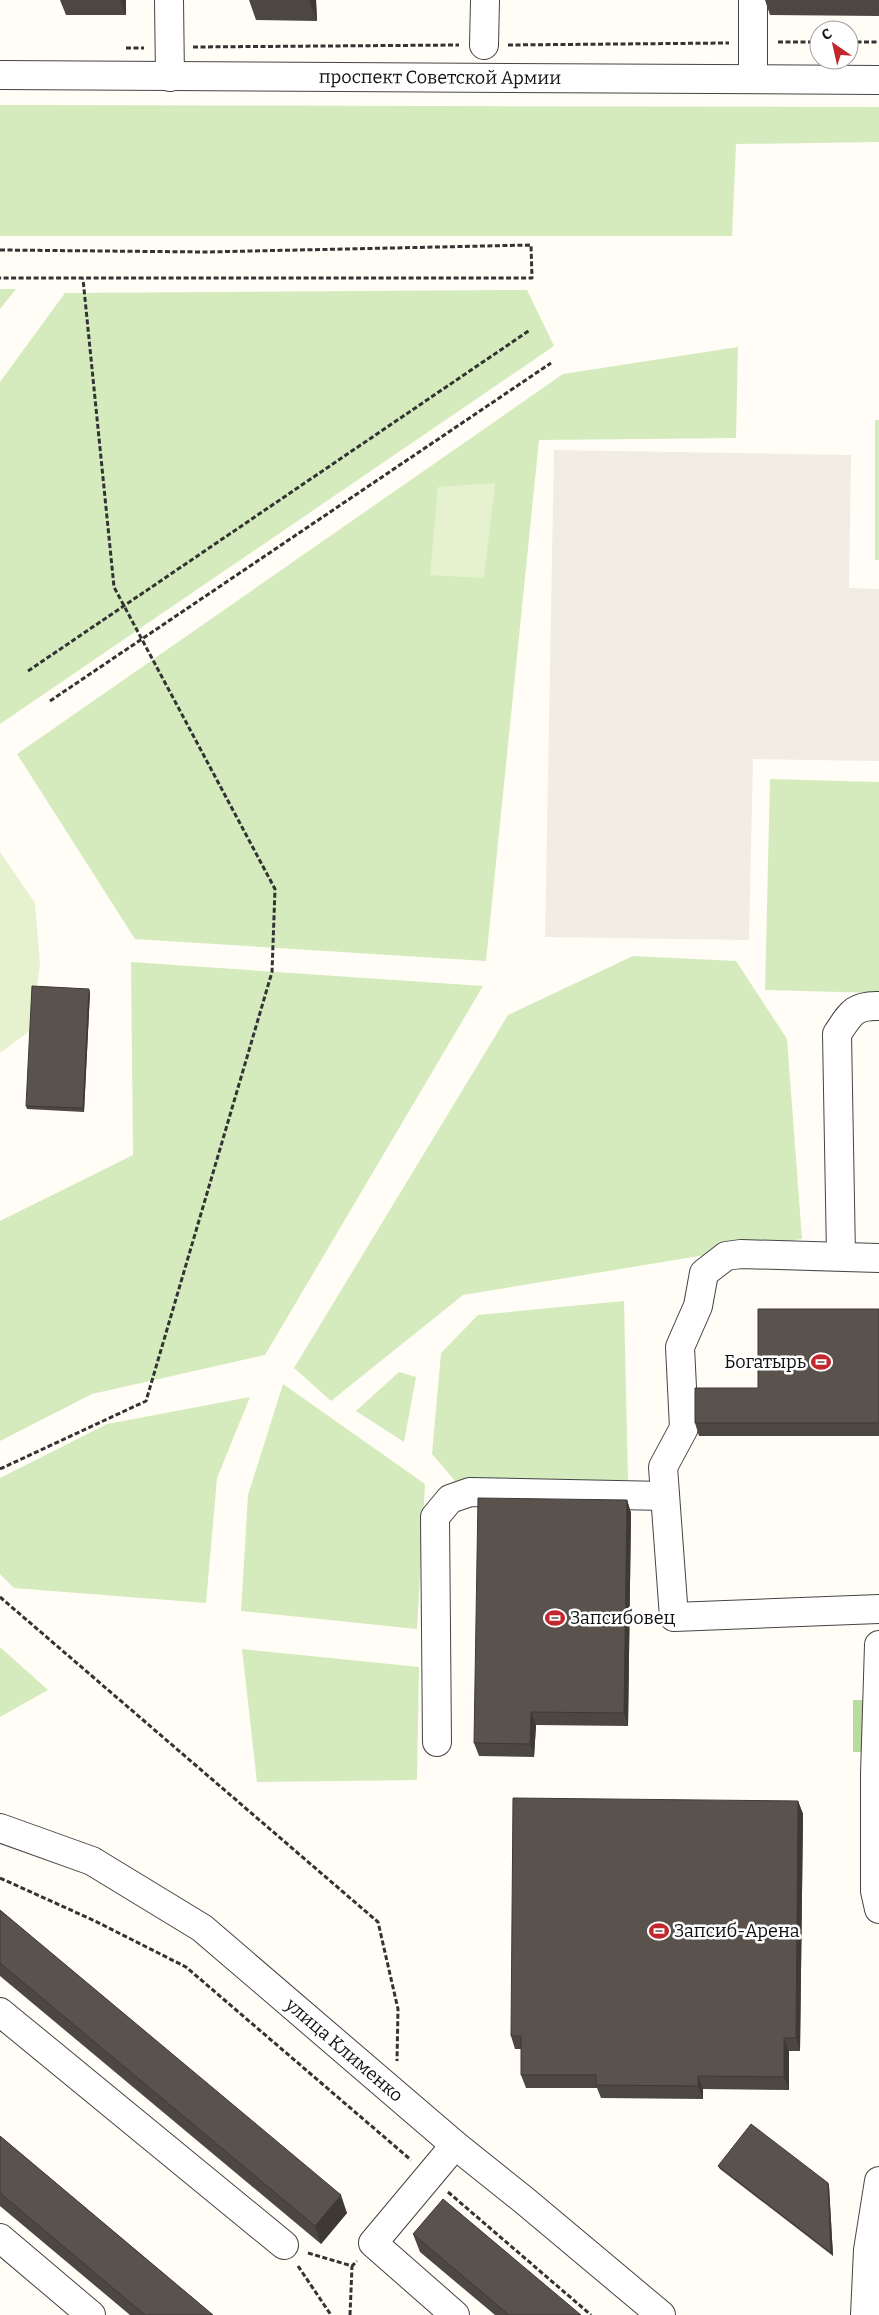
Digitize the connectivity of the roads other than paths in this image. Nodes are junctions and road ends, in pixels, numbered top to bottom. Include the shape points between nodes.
1 (169, 0) edge
2 (485, 0) edge
3 (753, 0) edge
4 (484, 45) road end
5 (0, 75) edge
6 (170, 76) junction
7 (753, 79) junction
8 (879, 80) edge
9 (879, 1006) edge
10 (841, 1256) junction
11 (879, 1258) edge
12 (665, 1496) junction
13 (879, 1609) edge
14 (879, 1644) edge
15 (437, 1742) dead end
16 (0, 1828) edge
17 (879, 1909) edge
18 (0, 2012) edge
19 (454, 2145) junction
20 (879, 2181) edge
21 (0, 2238) edge
22 (284, 2245) road end
23 (91, 2315) edge
24 (455, 2315) edge
25 (661, 2315) edge
26 (865, 2315) edge

1 - 6 street
2 - 4 street
3 - 7 street
5 - 6 street, проспект Советской Армии
6 - 7 street, проспект Советской Армии
7 - 8 street, проспект Советской Армии
9 - 10 street via 853,1011 837,1034
10 - 11 street
10 - 12 street via 733,1255 726,1256 704,1273 698,1306 680,1347 684,1428 663,1467
12 - 13 street via 674,1618
12 - 15 street via 470,1492 450,1498 435,1518
14 - 17 street via 875,1774 875,1891
16 - 19 street, улица Клименко via 92,1861 202,1928
18 - 22 street
19 - 24 street via 374,2243
19 - 25 street, улица Клименко
20 - 26 street via 868,2250
21 - 23 street

